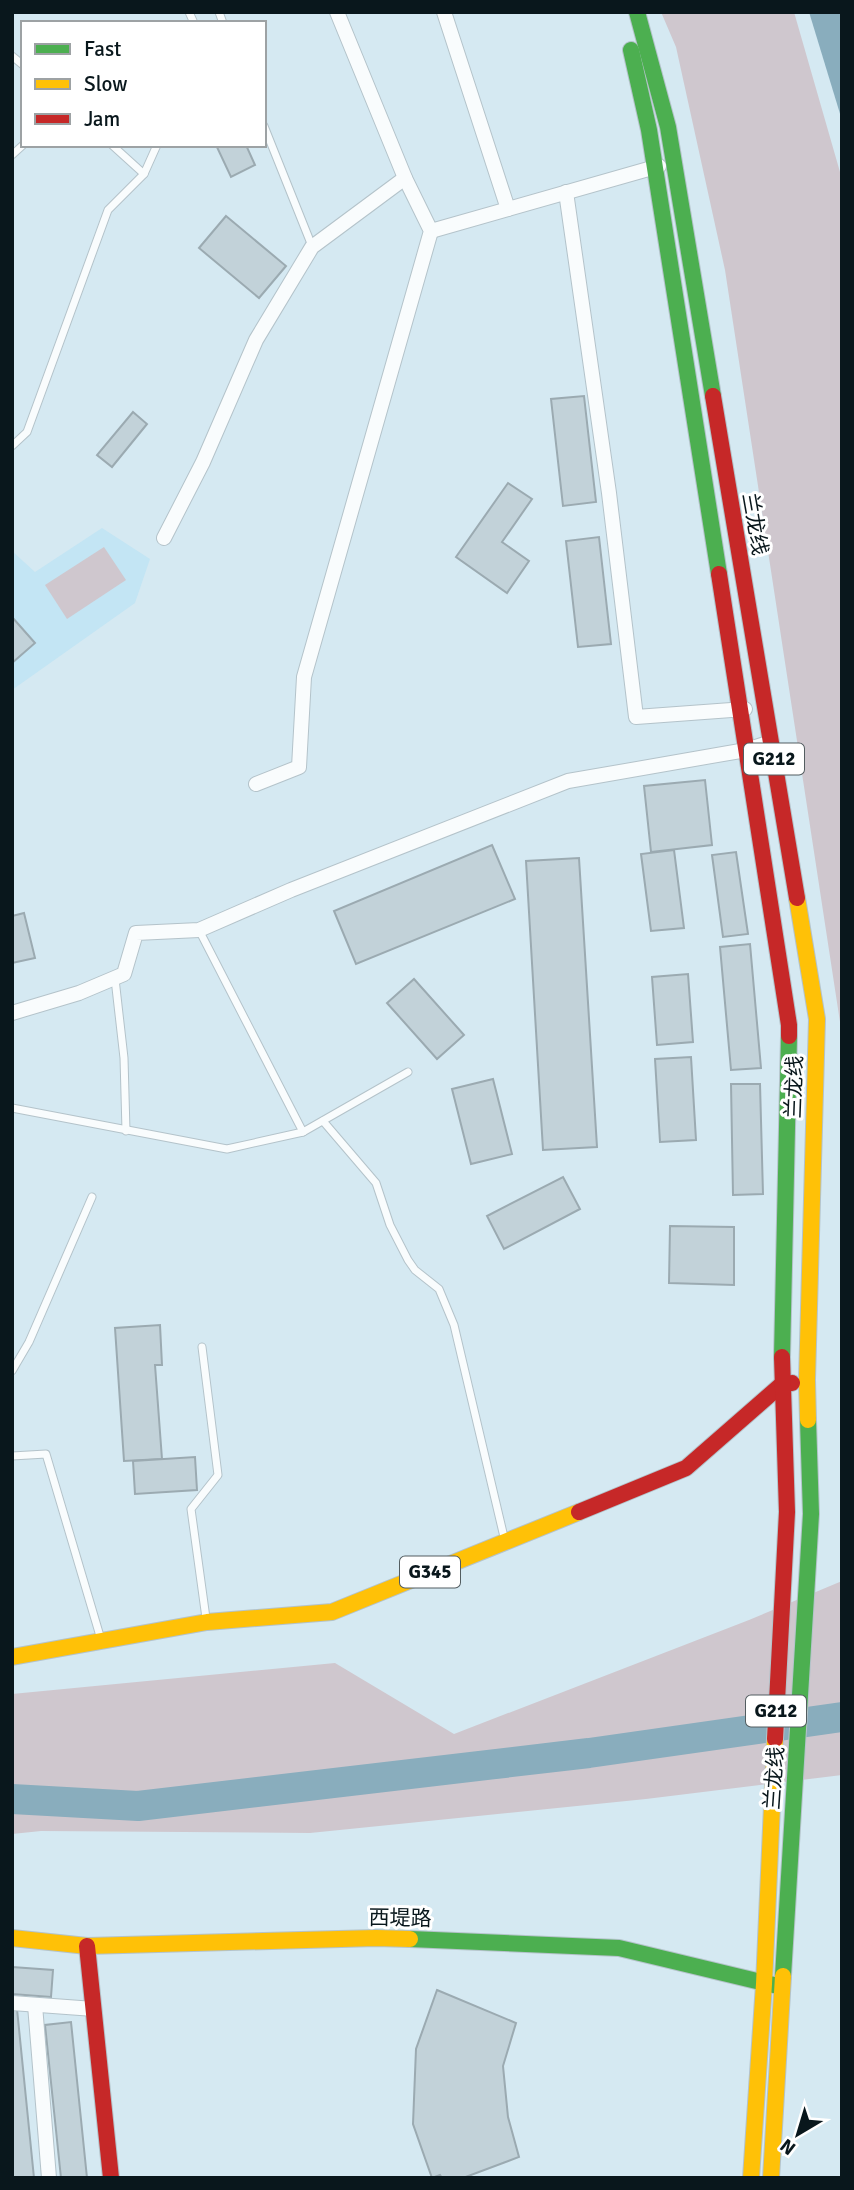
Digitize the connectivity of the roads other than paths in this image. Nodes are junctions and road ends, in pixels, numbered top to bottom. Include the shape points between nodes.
1 (337, 12) edge
2 (444, 12) edge
3 (622, 12) edge
4 (637, 12) edge
5 (12, 56) edge
6 (21, 64) edge
7 (12, 68) edge
8 (266, 131) edge
9 (114, 147) edge
10 (155, 147) edge
11 (673, 161) junction
12 (655, 167) junction
13 (144, 174) junction
14 (405, 178) junction
15 (566, 192) junction
16 (508, 209) junction
17 (431, 231) junction
18 (312, 247) junction
19 (12, 446) edge
20 (164, 538) dead end
21 (765, 706) junction
22 (740, 710) junction
23 (771, 742) junction
24 (746, 750) junction
25 (256, 784) dead end
26 (199, 930) junction
27 (115, 978) junction
28 (12, 1013) edge
29 (408, 1072) dead end
30 (12, 1108) edge
31 (323, 1121) junction
32 (126, 1131) junction
33 (303, 1132) junction
34 (92, 1197) dead end
35 (202, 1347) dead end
36 (12, 1371) edge
37 (807, 1380) junction
38 (781, 1385) junction
39 (12, 1456) edge
40 (505, 1542) junction
41 (207, 1622) junction
42 (101, 1641) junction
43 (12, 1657) edge
44 (12, 1938) edge
45 (87, 1946) junction
46 (764, 1984) junction
47 (782, 1987) junction
48 (12, 2003) edge
49 (35, 2005) junction
50 (94, 2009) junction
51 (49, 2178) edge
52 (111, 2178) edge
53 (751, 2178) edge
54 (771, 2178) edge

1 - 14 street
2 - 16 street
3 - 12 main road, 兰龙线 / G212
4 - 11 main road, 兰龙线 / G212
5 - 6 lane
6 - 7 lane
8 - 18 lane
9 - 13 lane
10 - 13 lane
11 - 12 street
11 - 21 main road, 兰龙线 / G212
12 - 15 street
12 - 22 main road, 兰龙线 / G212
13 - 19 lane via 108,210 27,432
14 - 17 street
14 - 18 street
15 - 16 street
15 - 22 street via 636,718
16 - 17 street
17 - 25 street via 304,677 299,767
18 - 20 street via 256,340
21 - 22 street
21 - 23 main road, 兰龙线 / G212
22 - 24 main road, 兰龙线 / G212
23 - 24 street
23 - 37 main road, 兰龙线 / G212 via 817,1019
24 - 26 street via 568,781
24 - 38 main road, 兰龙线 / G212 via 789,1025
26 - 27 street via 136,933 124,974
26 - 33 lane
27 - 28 street
27 - 32 lane
29 - 31 lane
30 - 32 lane
31 - 33 lane
31 - 40 lane via 376,1183 408,1260 439,1289 454,1325
32 - 33 lane via 227,1149
34 - 36 lane
35 - 41 lane via 218,1475 191,1509
37 - 38 main road
37 - 47 main road, 兰龙线 / G212 via 811,1514
38 - 40 main road, G345 via 686,1468
38 - 46 main road, 兰龙线 / G212 via 787,1511
39 - 42 lane via 46,1454
40 - 41 main road, G345 via 332,1612
41 - 42 main road, G345
42 - 43 main road, G345
44 - 45 main road, 西堤路
45 - 46 main road, 西堤路 via 376,1938 618,1948
45 - 50 main road
46 - 47 main road, 西堤路
46 - 53 main road, 兰龙线 / G212
47 - 54 main road, 兰龙线 / G212
48 - 49 street
49 - 50 street
49 - 51 street
50 - 52 main road

